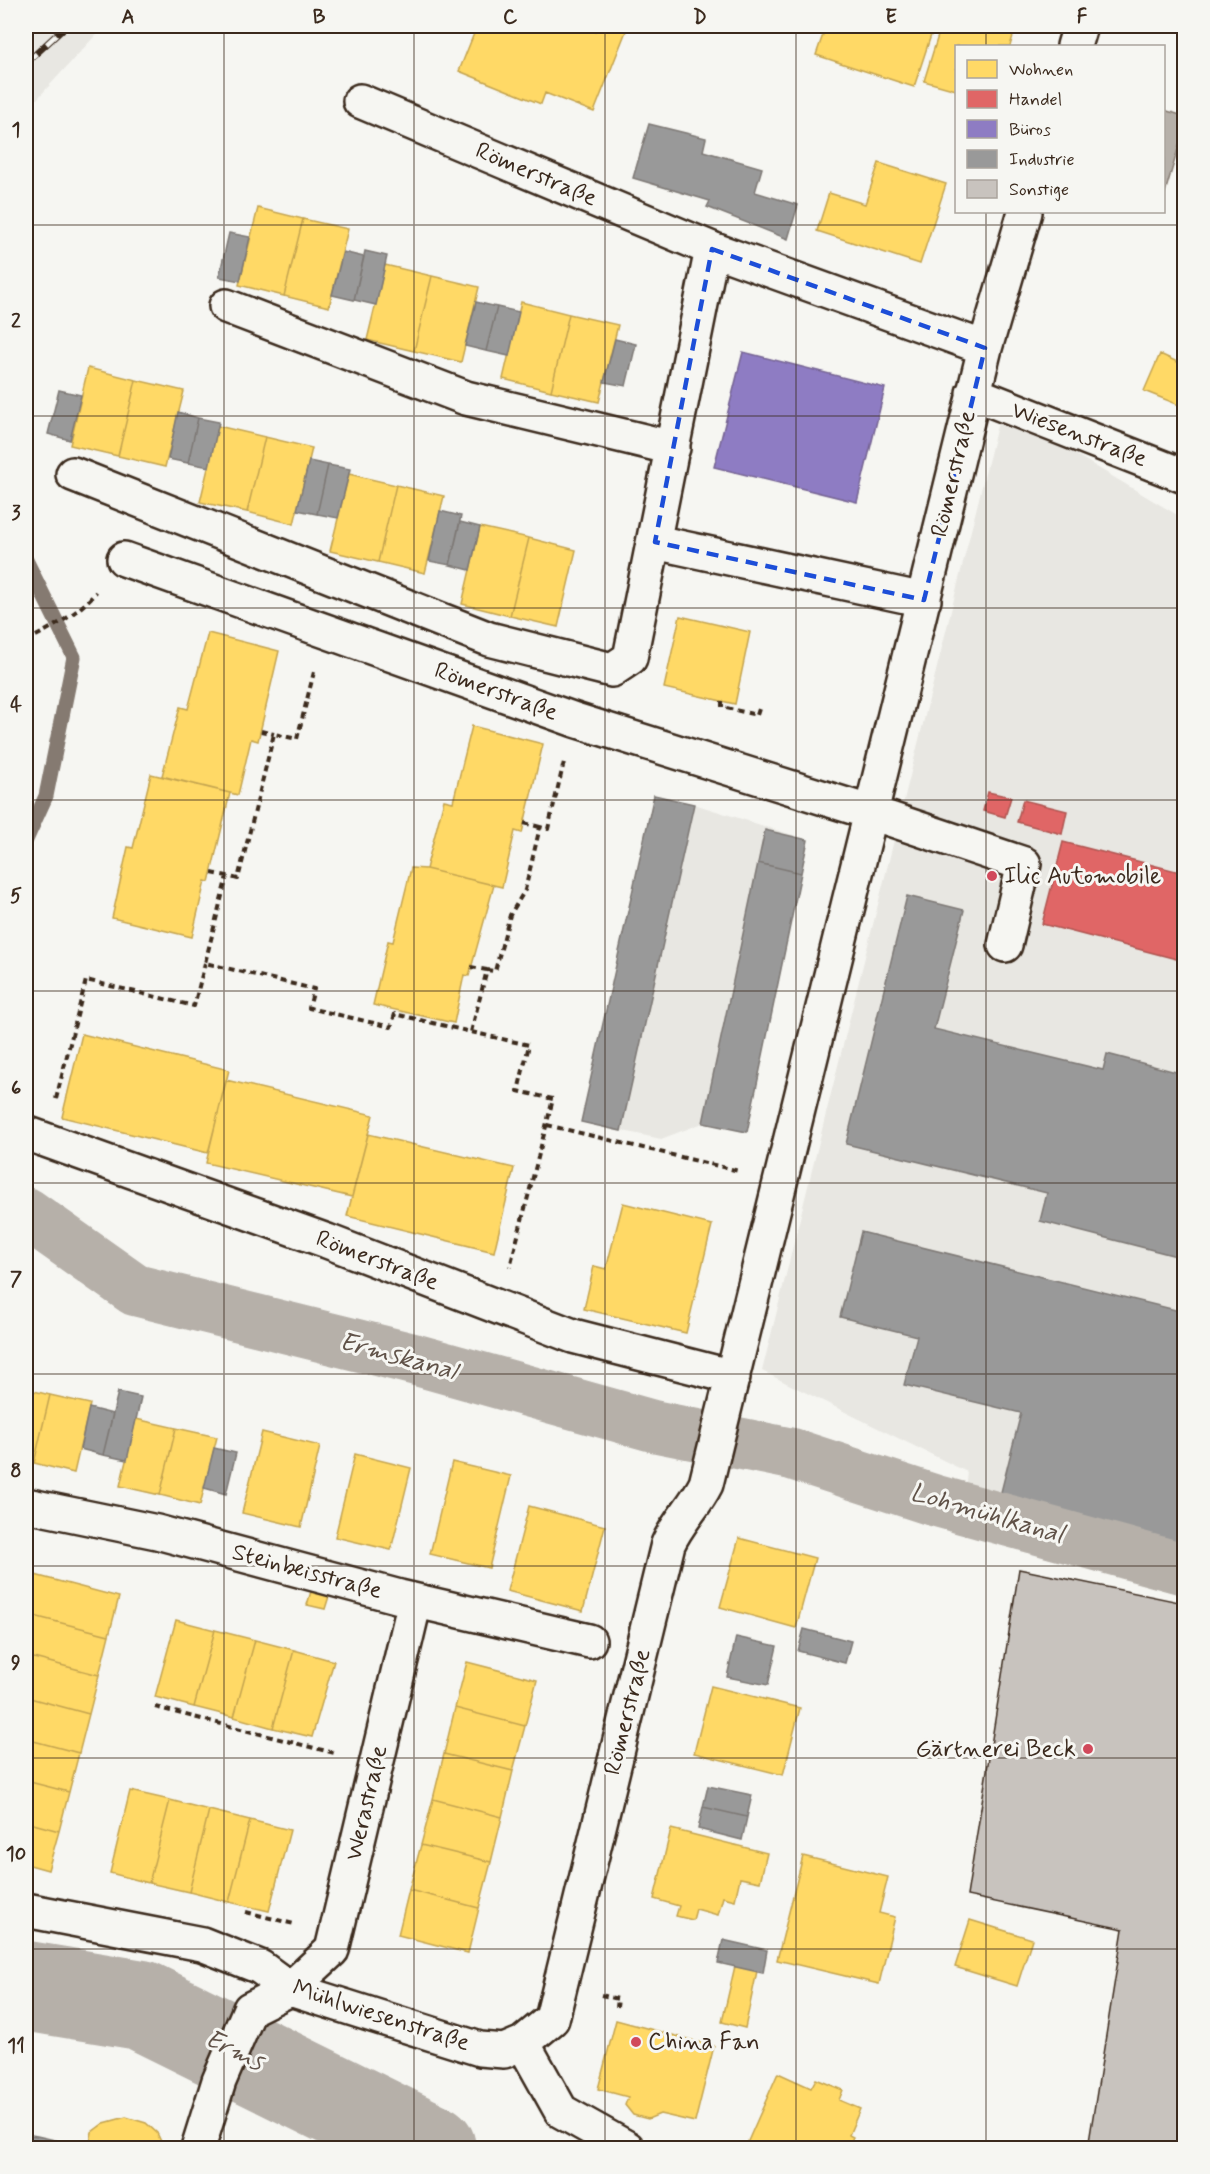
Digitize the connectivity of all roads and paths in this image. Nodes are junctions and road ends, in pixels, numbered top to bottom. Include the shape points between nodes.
1 (1080, 26) edge
2 (1074, 45) edge
3 (360, 101) dead end
4 (1025, 213) edge
5 (712, 249) junction
6 (226, 306) dead end
7 (985, 348) junction
8 (973, 393) junction
9 (673, 448) junction
10 (73, 474) dead end
11 (1185, 476) edge
12 (655, 542) junction
13 (124, 559) dead end
14 (924, 600) junction
15 (86, 604) dead end
16 (324, 630) junction
17 (26, 637) edge
18 (722, 701) dead end
19 (759, 709) dead end
20 (575, 720) junction
21 (261, 731) dead end
22 (274, 734) junction
23 (872, 813) junction
24 (524, 823) dead end
25 (540, 827) junction
26 (212, 873) dead end
27 (227, 876) junction
28 (1005, 945) dead end
29 (205, 963) junction
30 (471, 967) dead end
31 (487, 970) junction
32 (471, 1032) junction
33 (547, 1125) junction
34 (35, 1137) edge
35 (779, 1180) junction
36 (500, 1309) junction
37 (730, 1389) junction
38 (26, 1505) edge
39 (415, 1601) junction
40 (589, 1641) dead end
41 (155, 1707) dead end
42 (334, 1753) dead end
43 (26, 1910) edge
44 (290, 1989) junction
45 (618, 1999) dead end
46 (617, 2007) dead end
47 (523, 2043) junction
48 (198, 2148) edge
49 (627, 2148) edge

1 - 2 street
3 - 5 street, Römerstraße
4 - 7 street, Römerstraße
5 - 7 street, Römerstraße
5 - 9 street, Römerstraße
6 - 9 street via 466,398
7 - 8 street, Römerstraße
8 - 11 street, Wiesenstraße
8 - 14 street, Römerstraße
9 - 12 street, Römerstraße
10 - 12 street, Römerstraße via 489,639 612,670 630,658
12 - 14 street
13 - 16 street, Römerstraße
14 - 23 street, Römerstraße
15 - 17 path via 52,627 32,638
16 - 20 street, Römerstraße
16 - 22 path via 297,739
18 - 19 path via 722,707 758,715
20 - 23 street, Römerstraße
20 - 25 path via 548,829
21 - 22 path
22 - 27 path via 238,879
23 - 28 street via 1024,864
23 - 35 street, Römerstraße
24 - 25 path
25 - 31 path via 525,890 510,915 495,972
26 - 27 path
27 - 29 path
29 - 32 path via 314,989 309,1008 391,1028 395,1014
29 - 34 path via 194,1006 86,980
30 - 31 path
31 - 32 path
32 - 33 path via 529,1045 518,1090 553,1099
33 - 35 path
33 - 36 path
34 - 36 street, Römerstraße via 327,1241
35 - 37 street, Römerstraße
36 - 37 street, Römerstraße
37 - 47 street, Römerstraße via 701,1493 668,1544 552,2019
38 - 39 street, Steinbeisstraße via 157,1532
39 - 40 street, Steinbeisstraße
39 - 44 street, Werastraße via 332,1950
41 - 42 path
43 - 44 street, Mühlwiesenstraße via 202,1944 260,1967
44 - 47 street, Mühlwiesenstraße via 480,2049 504,2051
44 - 48 street, Werastraße via 250,2009 219,2082
45 - 46 path
47 - 49 street via 561,2112

